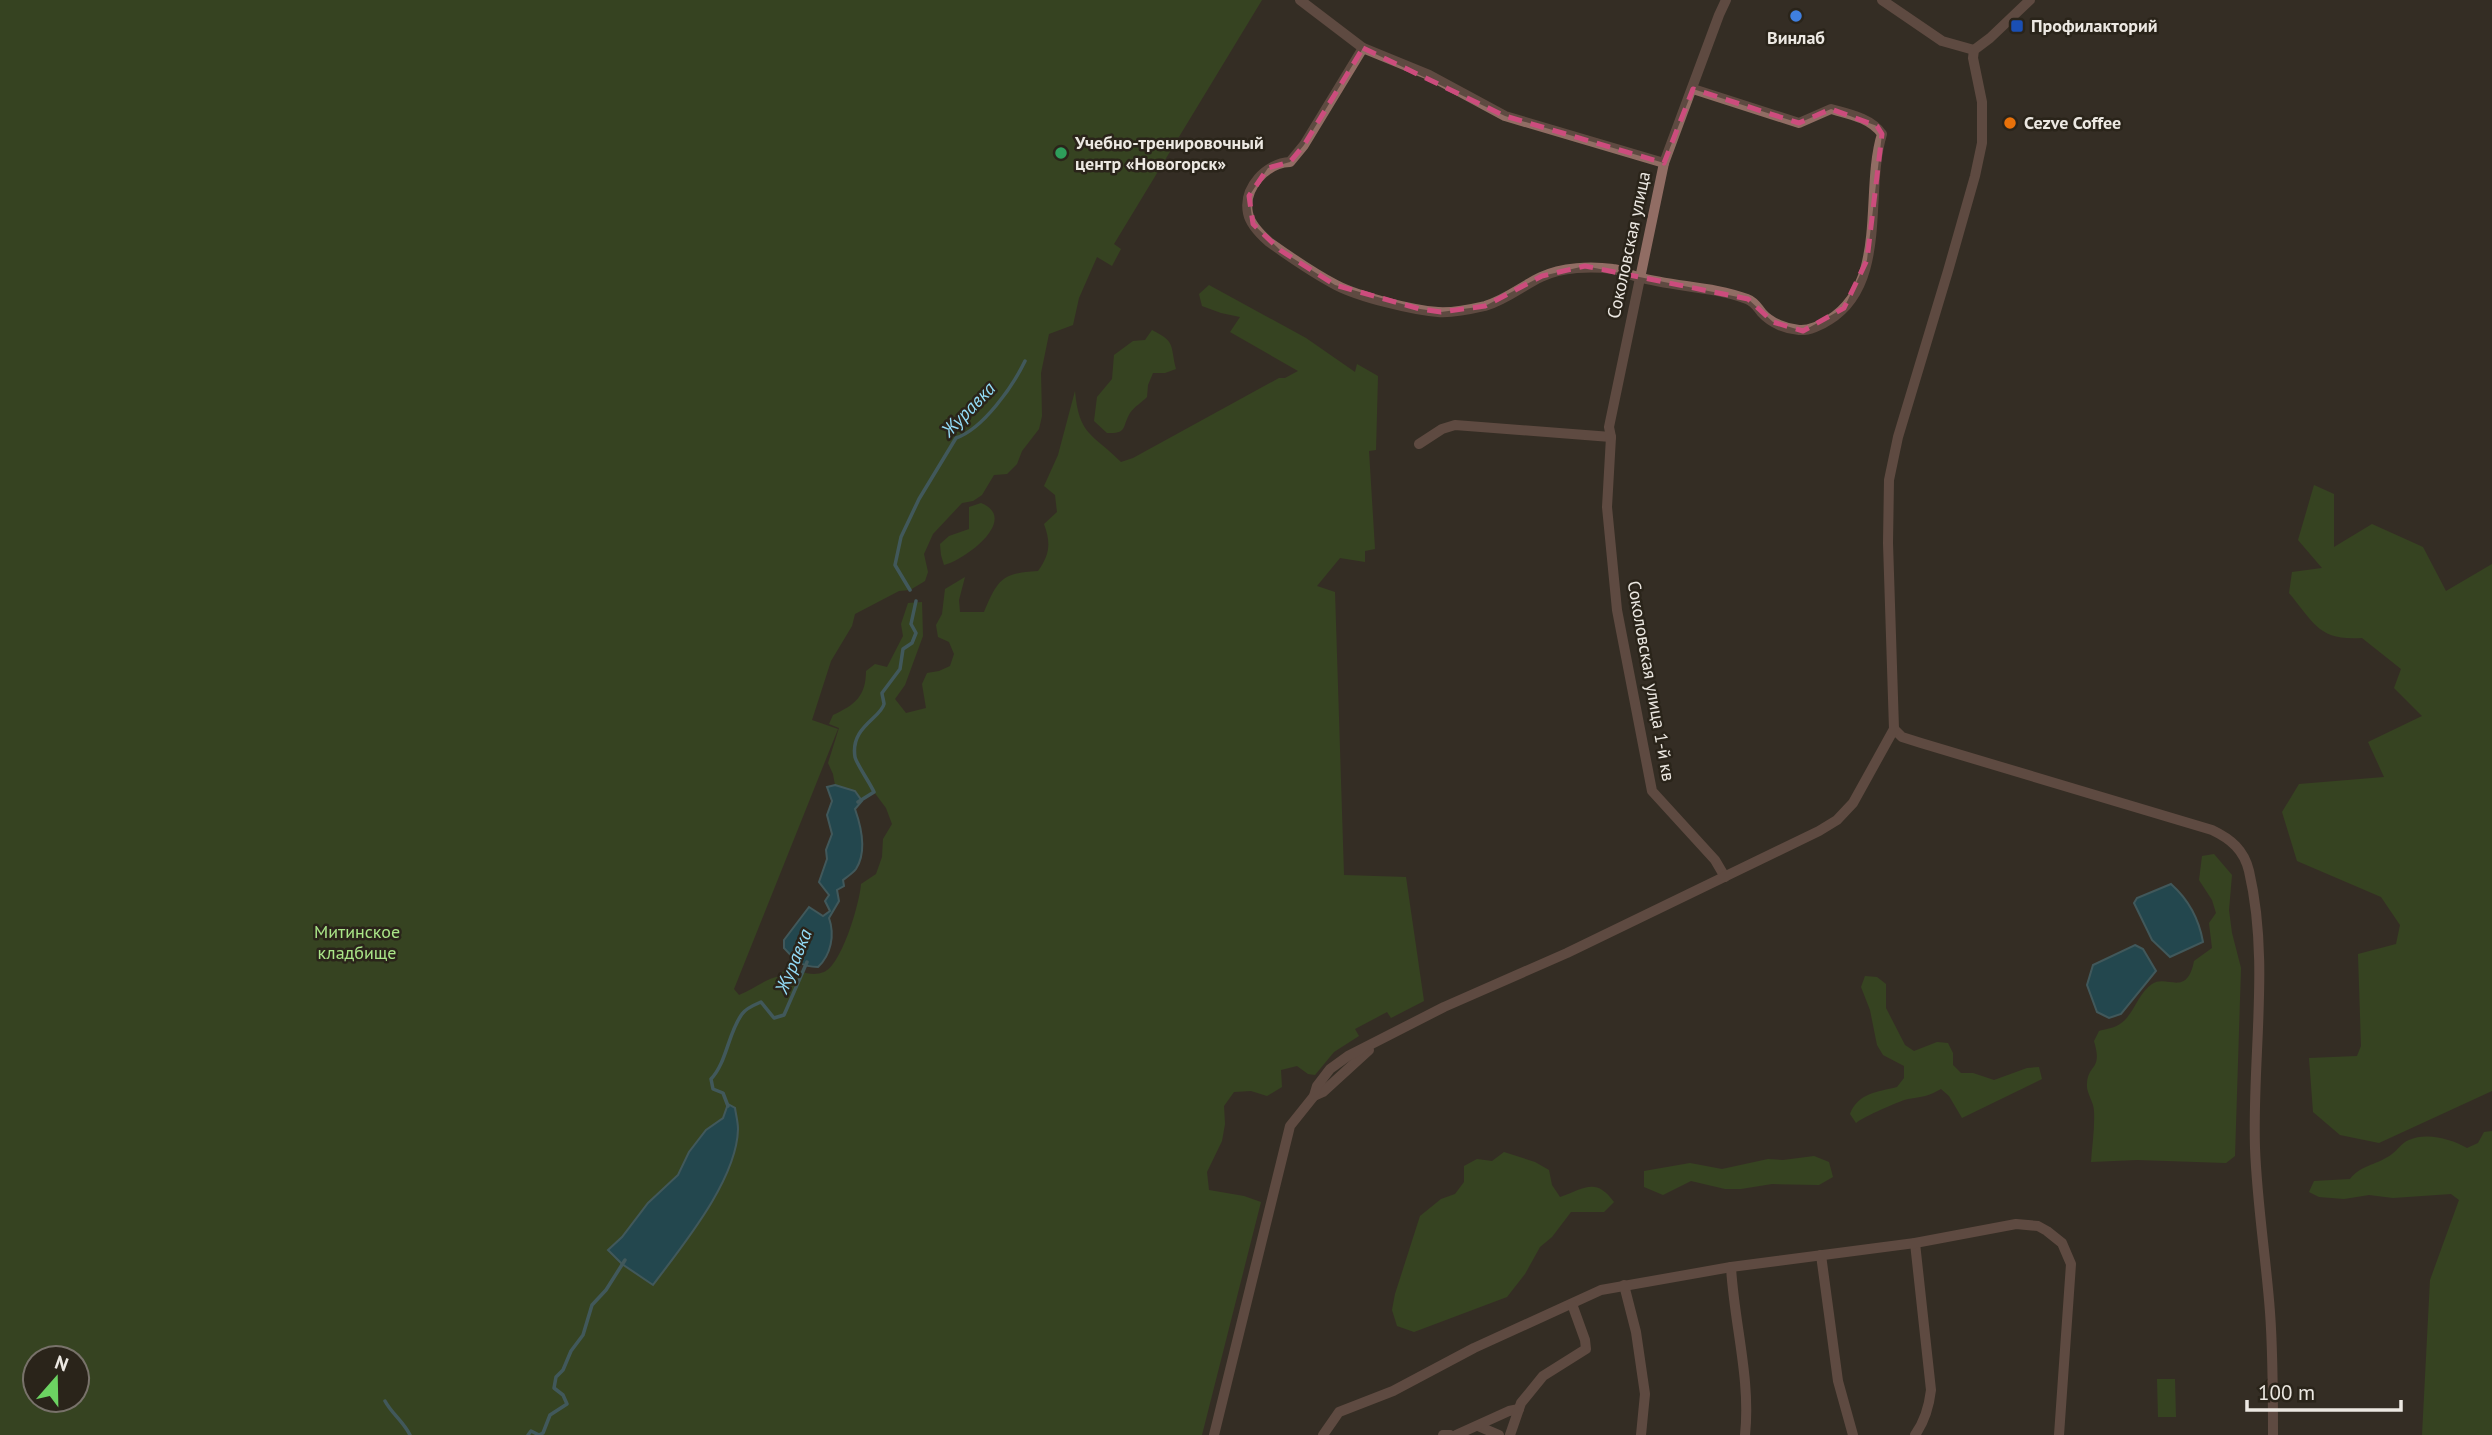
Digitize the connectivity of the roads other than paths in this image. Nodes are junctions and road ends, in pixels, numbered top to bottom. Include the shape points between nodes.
1 (1300, 0) edge
2 (1726, 0) edge
3 (1882, 0) edge
4 (2030, 0) edge
5 (1363, 48) junction
6 (1975, 50) junction
7 (1693, 89) junction
8 (1664, 163) junction
9 (1639, 277) junction
10 (1611, 437) junction
11 (1419, 444) dead end
12 (1607, 507) joint
13 (1894, 729) junction
14 (1725, 877) junction
15 (1915, 1243) junction
16 (1821, 1255) junction
17 (1731, 1267) junction
18 (1624, 1285) junction
19 (1572, 1304) junction
20 (1520, 1409) junction
21 (1478, 1426) junction
22 (1214, 1435) edge
23 (1323, 1435) edge
24 (1443, 1435) edge
25 (1450, 1435) edge
26 (1456, 1435) edge
27 (1499, 1435) edge
28 (1510, 1435) edge
29 (1641, 1435) edge
30 (1745, 1435) edge
31 (1853, 1435) edge
32 (1915, 1435) edge
33 (2059, 1435) edge
34 (2273, 1435) edge

1 - 5 street
2 - 7 street, Соколовская улица
3 - 6 street via 1942,41
4 - 6 street
5 - 8 street via 1429,75 1505,116
5 - 9 street via 1304,145 1290,162 1260,175 1248,212 1265,239 1344,288 1441,312 1485,306 1542,276 1586,266
6 - 13 street via 1983,117 1980,154 1889,480
7 - 8 street, Соколовская улица
7 - 9 street via 1799,123 1831,109 1877,126 1882,134 1860,285 1828,321 1803,331 1773,322 1748,299
8 - 9 street, Соколовская улица
9 - 10 street, Соколовская улица via 1609,427
10 - 11 street via 1455,425
10 - 12 street, Соколовская улица
12 - 14 street, Соколовская улица 1-й кв via 1617,610 1651,791 1715,860
13 - 14 street via 1853,803 1838,820
13 - 34 street via 1902,737 2212,830 2236,844 2244,856 2255,907 2258,963 2255,1149 2270,1317
14 - 22 street via 1380,1041 1314,1096 1290,1126
15 - 16 street
15 - 32 street via 1931,1390
15 - 33 street via 2016,1224 2038,1226 2062,1243 2071,1264
16 - 17 street
16 - 31 street via 1839,1381
17 - 18 street
17 - 30 street via 1746,1391
18 - 19 street
18 - 29 street via 1645,1394
19 - 20 street via 1586,1349 1544,1376
19 - 23 street via 1339,1412
20 - 21 street
20 - 28 street
21 - 26 street
21 - 27 street
24 - 25 street

